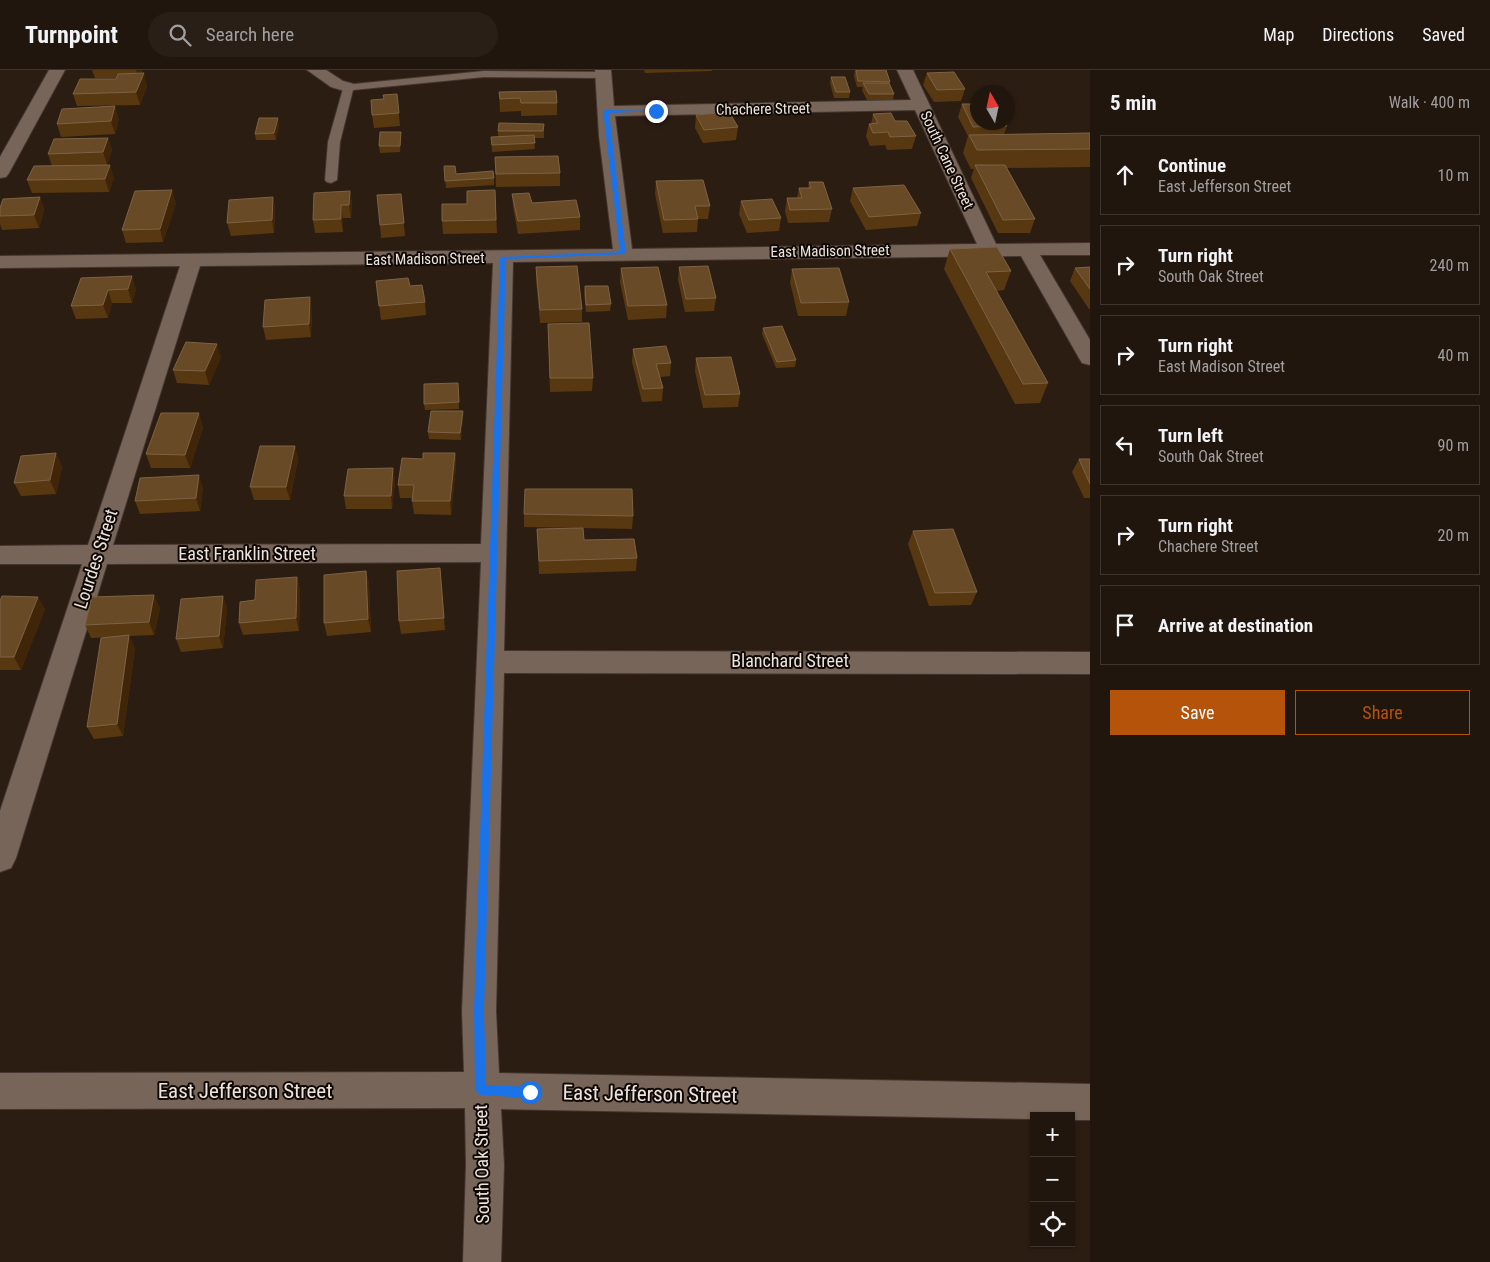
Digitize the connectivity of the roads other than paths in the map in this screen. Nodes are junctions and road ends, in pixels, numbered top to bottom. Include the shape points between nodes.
1 (58, 70) edge
2 (315, 70) edge
3 (905, 70) edge
4 (603, 72) edge
5 (348, 87) junction
6 (921, 105) junction
7 (606, 111) junction
8 (0, 173) edge
9 (331, 180) dead end
10 (1028, 249) junction
11 (1090, 249) edge
12 (989, 250) junction
13 (623, 254) junction
14 (503, 257) junction
15 (192, 261) junction
16 (0, 262) edge
17 (1090, 358) edge
18 (494, 553) junction
19 (97, 554) junction
20 (0, 555) edge
21 (490, 662) junction
22 (1090, 663) edge
23 (0, 858) edge
24 (481, 1090) junction
25 (0, 1091) edge
26 (1090, 1102) edge
27 (482, 1262) edge

1 - 8 street
2 - 5 street
3 - 6 street, South Cane Street
4 - 5 lane via 484,74
4 - 7 street
5 - 9 lane via 334,142
6 - 7 street, Chachere Street
6 - 12 street, South Cane Street
7 - 13 street
10 - 11 street, East Madison Street
10 - 12 street, East Madison Street
10 - 17 street
12 - 13 street, East Madison Street
13 - 14 street, East Madison Street
14 - 15 street, East Madison Street
14 - 18 street, South Oak Street
15 - 16 street, East Madison Street
15 - 19 street, Lourdes Street
18 - 19 street, East Franklin Street
18 - 21 street, South Oak Street
19 - 20 street, East Franklin Street
19 - 23 street, Lourdes Street
21 - 22 street, Blanchard Street
21 - 24 street, South Oak Street via 479,1011
24 - 25 street, East Jefferson Street
24 - 26 street, East Jefferson Street
24 - 27 street, South Oak Street via 485,1165

